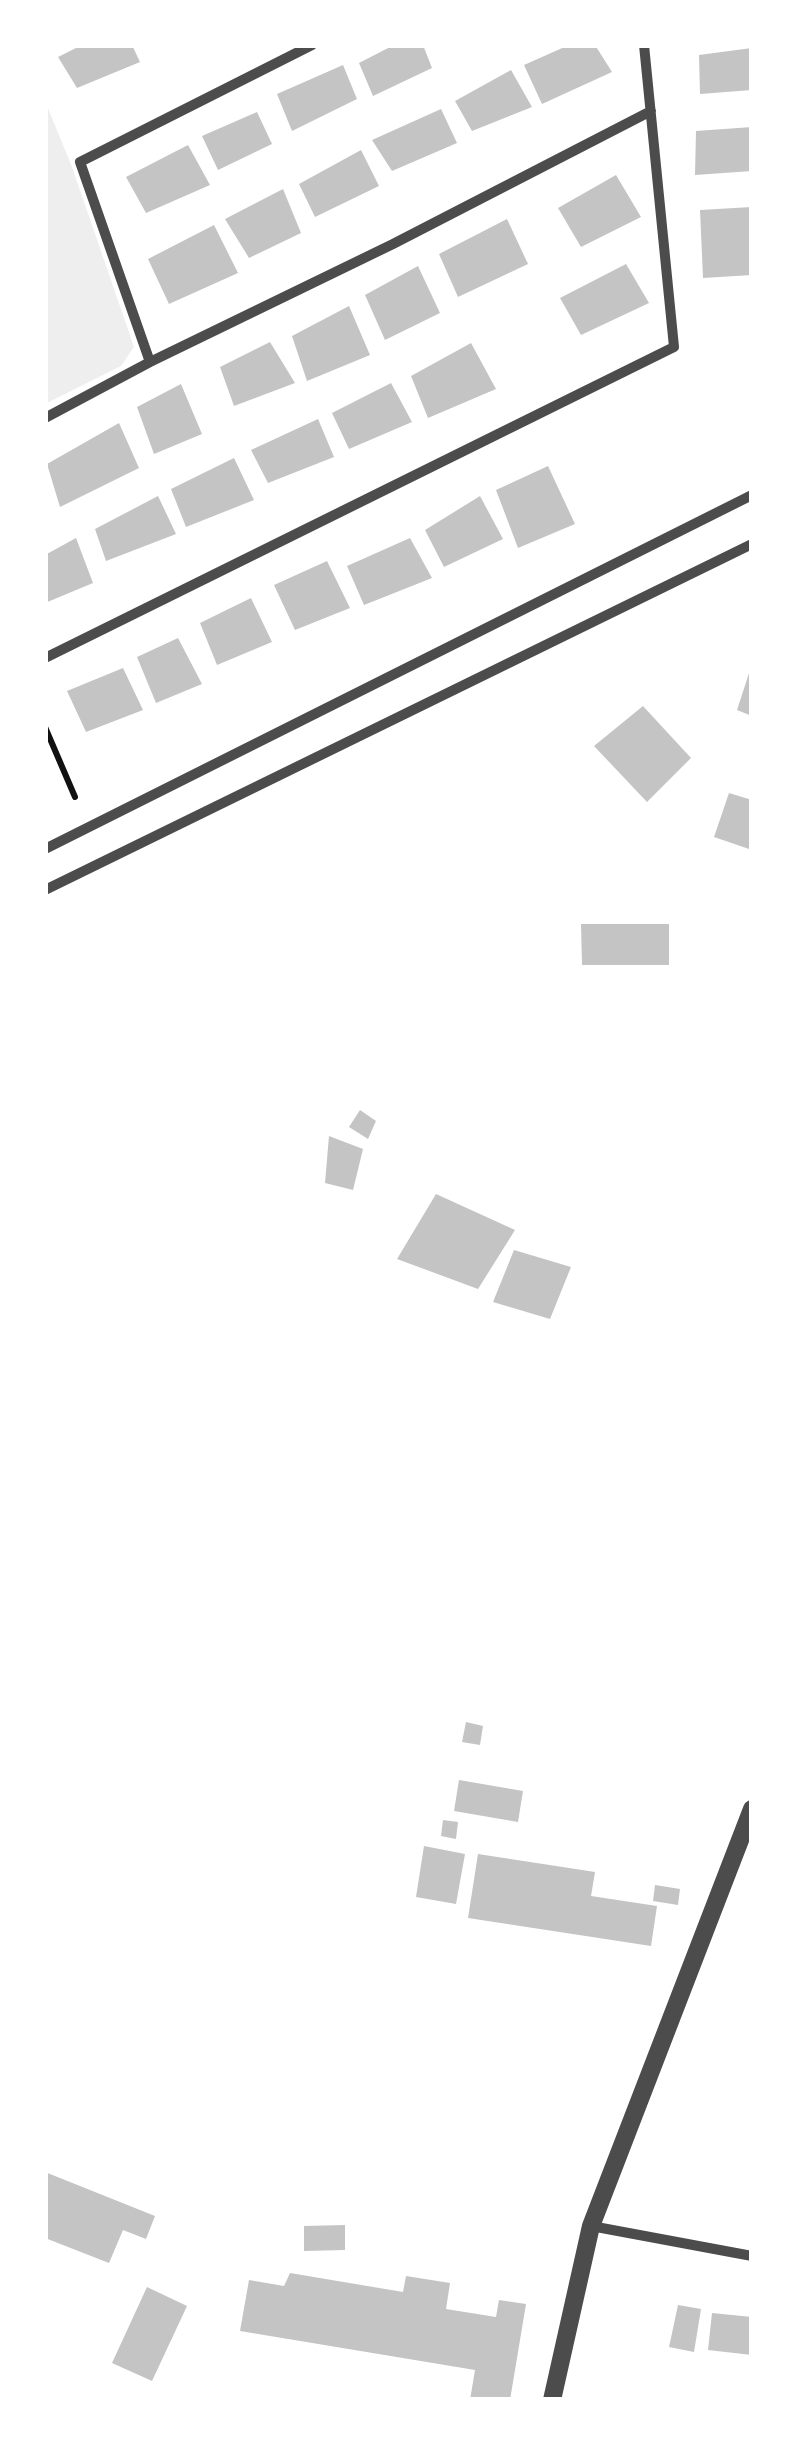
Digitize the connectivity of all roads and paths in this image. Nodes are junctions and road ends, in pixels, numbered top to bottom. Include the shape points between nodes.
1 (312, 45) edge
2 (644, 45) edge
3 (650, 111) junction
4 (150, 362) junction
5 (45, 418) edge
6 (752, 495) edge
7 (752, 544) edge
8 (45, 658) edge
9 (45, 727) edge
10 (75, 797) dead end
11 (45, 849) edge
12 (45, 890) edge
13 (752, 1808) edge
14 (591, 2226) junction
15 (752, 2256) edge
16 (552, 2400) edge

1 - 4 street via 80,162
2 - 3 street
3 - 4 street
3 - 8 street via 674,346
4 - 5 street
6 - 11 street
7 - 12 street
9 - 10 path
13 - 14 street
14 - 15 street
14 - 16 street

